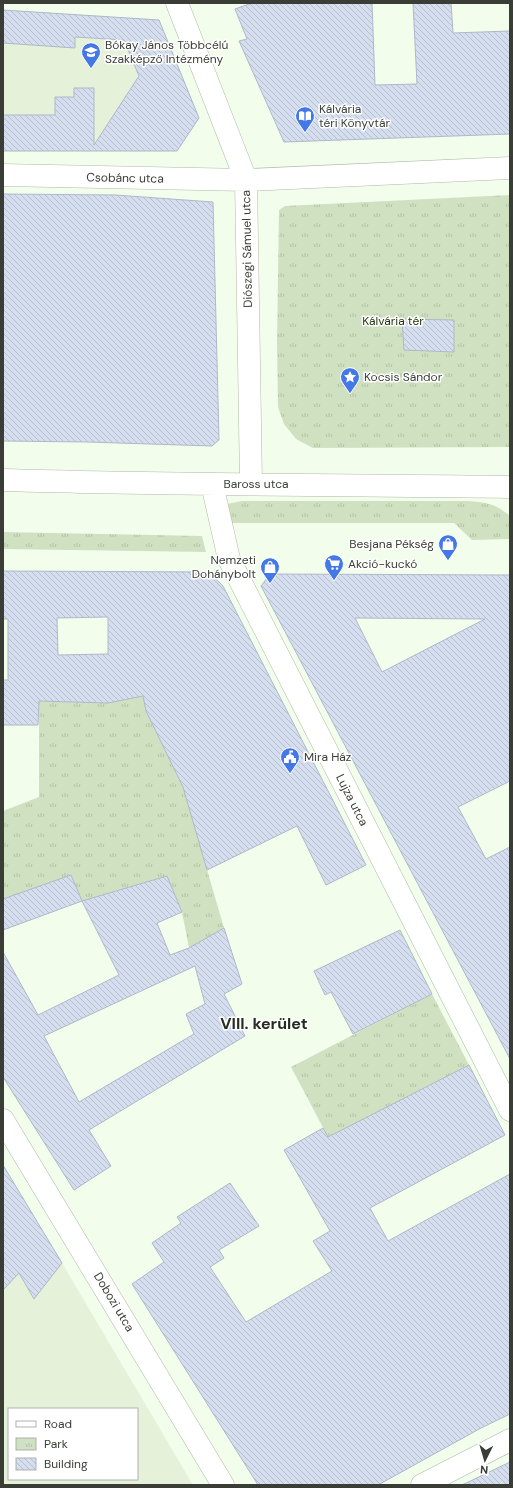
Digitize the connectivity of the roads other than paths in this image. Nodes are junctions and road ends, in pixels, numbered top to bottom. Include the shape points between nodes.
1 (177, 3) edge
2 (510, 168) edge
3 (3, 175) edge
4 (246, 180) junction
5 (3, 480) edge
6 (212, 484) junction
7 (251, 484) junction
8 (510, 487) edge
9 (510, 1110) edge
10 (3, 1120) edge
11 (510, 1440) edge
12 (223, 1485) edge
13 (422, 1485) edge

1 - 4 street, Diószegi Sámuel utca
2 - 4 street
3 - 4 street, Csobánc utca
4 - 7 street, Diószegi Sámuel utca
5 - 6 street, Baross utca
6 - 7 street, Baross utca
6 - 9 street, Lujza utca via 229,559
7 - 8 street, Baross utca
10 - 12 street, Dobozi utca
11 - 13 street

